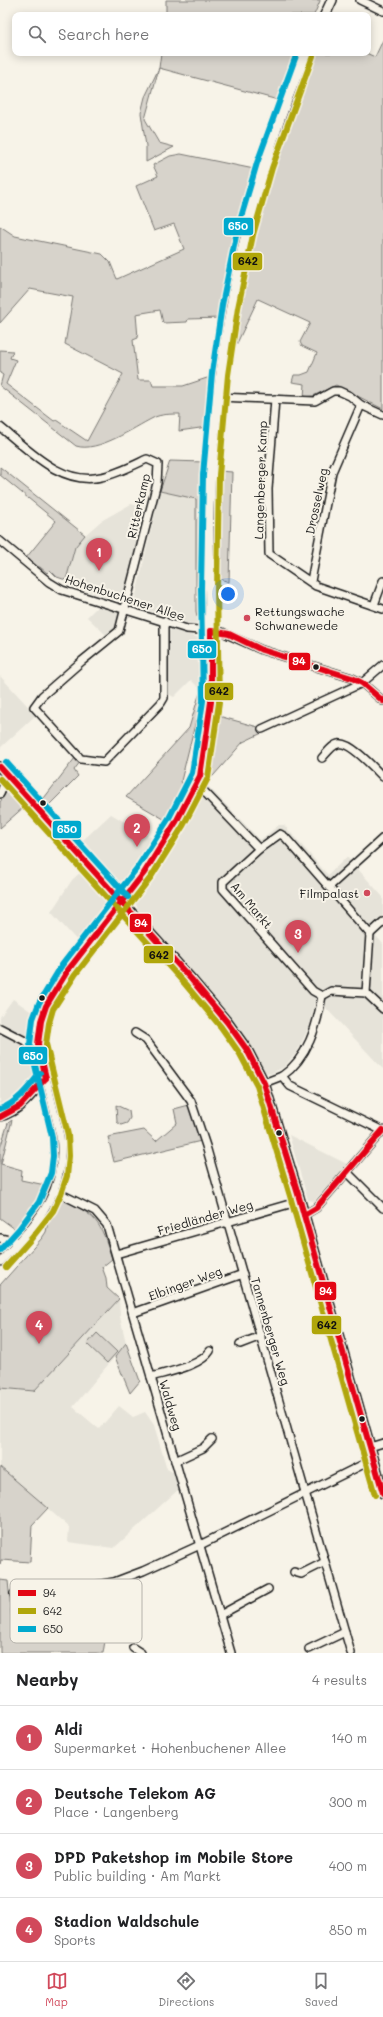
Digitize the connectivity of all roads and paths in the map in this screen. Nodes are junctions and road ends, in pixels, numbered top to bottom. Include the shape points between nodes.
1 (332, 0) edge
2 (360, 0) edge
3 (383, 11) edge
4 (326, 12) edge
5 (305, 56) edge
6 (218, 397) junction
7 (275, 399) junction
8 (361, 405) junction
9 (383, 415) edge
10 (0, 427) edge
11 (0, 541) edge
12 (311, 581) junction
13 (383, 582) edge
14 (374, 605) junction
15 (126, 609) junction
16 (383, 609) edge
17 (164, 621) junction
18 (211, 631) junction
19 (383, 665) edge
20 (362, 683) junction
21 (383, 702) edge
22 (262, 729) dead end
23 (322, 758) dead end
24 (0, 767) edge
25 (383, 777) edge
26 (10, 778) junction
27 (197, 784) junction
28 (0, 794) edge
29 (383, 838) edge
30 (259, 849) junction
31 (329, 887) junction
32 (122, 902) junction
33 (383, 922) edge
34 (370, 934) junction
35 (366, 993) junction
36 (322, 996) junction
37 (383, 1009) edge
38 (0, 1028) edge
39 (135, 1033) dead end
40 (38, 1044) junction
41 (282, 1076) junction
42 (46, 1078) junction
43 (264, 1083) junction
44 (0, 1117) edge
45 (383, 1130) edge
46 (347, 1172) junction
47 (55, 1192) junction
48 (300, 1201) junction
49 (383, 1208) edge
50 (304, 1215) junction
51 (228, 1222) junction
52 (0, 1238) edge
53 (18, 1242) junction
54 (116, 1254) junction
55 (0, 1262) edge
56 (243, 1274) junction
57 (133, 1313) junction
58 (261, 1336) junction
59 (240, 1344) dead end
60 (210, 1351) dead end
61 (151, 1377) junction
62 (212, 1439) dead end
63 (383, 1443) edge
64 (370, 1447) junction
65 (374, 1459) junction
66 (175, 1461) junction
67 (306, 1493) junction
68 (383, 1493) edge
69 (200, 1545) junction
70 (325, 1562) junction
71 (294, 1572) dead end
72 (122, 1579) edge
73 (268, 1590) dead end
74 (220, 1615) junction
75 (346, 1632) junction
76 (133, 1648) dead end
77 (309, 1650) dead end
78 (142, 1653) edge
79 (231, 1653) edge
80 (351, 1653) edge

1 - 4 main road
2 - 3 street
5 - 6 main road via 264,166 245,233 230,307
6 - 7 street
6 - 18 main road via 210,506
7 - 8 street via 315,401 333,391 339,391
7 - 12 street, Langenberger Kamp via 268,489 268,550 272,557
8 - 9 street
8 - 12 street, Drosselweg via 332,472
10 - 15 street, Ritterkamp via 52,468 81,480 100,478 147,459 158,464 156,483
11 - 15 street, Hohenbuchener Allee via 62,590
12 - 14 street, Langenberger Kamp via 316,586
13 - 14 street
14 - 16 street, Langenberger Kamp
15 - 17 street, Hohenbuchener Allee
15 - 17 street via 120,632 82,660 42,696 34,707 81,759 104,762 161,703 164,698
17 - 18 street, Hohenbuchener Allee via 187,629
18 - 20 street, Hohenbuchener Allee via 229,634 262,650 317,666
18 - 27 main road via 211,702
19 - 20 street
20 - 21 street
20 - 22 street
23 - 25 street via 335,745 342,744 354,750
24 - 26 main road
26 - 28 street
26 - 32 main road
27 - 30 street
27 - 32 main road via 159,850
29 - 31 street
30 - 31 street, Am Markt via 280,834 286,836
30 - 36 street, Am Markt via 223,882 222,889 312,990
31 - 34 street, Am Markt
32 - 40 street via 56,988 41,1021
32 - 43 main road via 227,1022 248,1050
33 - 34 street
34 - 35 street
35 - 36 street via 331,991
35 - 37 street
36 - 41 street via 319,1016 304,1053
38 - 40 street via 29,1043
39 - 51 street, Tannenberger Weg via 146,1040 191,1101
40 - 42 street
41 - 43 street
41 - 45 street via 290,1086
42 - 44 street via 18,1108
42 - 47 street via 62,1150 60,1176
43 - 48 main road
45 - 46 street
46 - 49 street
46 - 50 street via 316,1208
47 - 53 street
47 - 54 street, Waldweg via 102,1217 108,1225
48 - 50 main road
48 - 51 street, Friedländer Weg
50 - 64 main road
51 - 54 street, Friedländer Weg
51 - 56 street, Tannenberger Weg
52 - 53 street
53 - 55 street
54 - 57 street, Waldweg
56 - 57 street, Elbinger Weg
56 - 58 street, Tannenberger Weg
57 - 61 street, Waldweg
58 - 59 street
58 - 67 street, Tannenberger Weg
60 - 61 street via 196,1363
61 - 66 street, Waldweg
62 - 66 street via 203,1448
63 - 64 street
64 - 65 main road
65 - 67 street
65 - 68 main road
66 - 69 street, Waldweg
67 - 69 street
67 - 70 street, Tannenberger Weg
69 - 72 street
69 - 74 street, Waldweg
70 - 71 street via 301,1574
70 - 75 street, Tannenberger Weg
73 - 74 street
74 - 79 street, Waldweg
75 - 77 street
75 - 80 street, Tannenberger Weg
76 - 78 street

